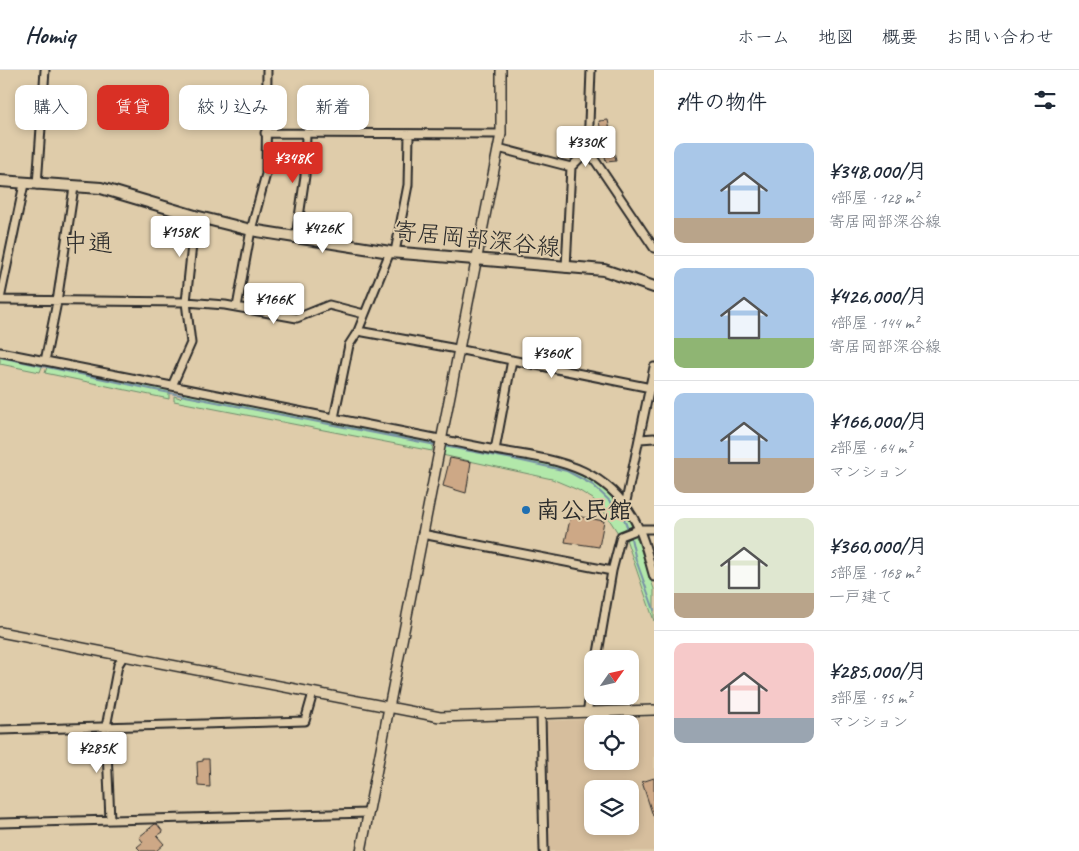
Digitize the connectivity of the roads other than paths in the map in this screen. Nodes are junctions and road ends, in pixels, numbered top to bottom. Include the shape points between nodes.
1 (45, 70) edge
2 (267, 70) edge
3 (502, 70) edge
4 (591, 70) edge
5 (265, 133) junction
6 (306, 133) junction
7 (501, 134) junction
8 (409, 135) junction
9 (498, 148) junction
10 (588, 150) junction
11 (571, 167) junction
12 (0, 181) edge
13 (24, 184) junction
14 (37, 185) junction
15 (74, 187) junction
16 (195, 216) junction
17 (251, 230) junction
18 (296, 237) junction
19 (654, 248) edge
20 (392, 252) junction
21 (477, 259) junction
22 (566, 268) junction
23 (654, 287) edge
24 (0, 300) edge
25 (57, 302) junction
26 (186, 302) junction
27 (237, 307) junction
28 (364, 314) junction
29 (358, 331) junction
30 (458, 349) junction
31 (0, 352) edge
32 (512, 360) junction
33 (45, 361) junction
34 (654, 368) edge
35 (172, 386) junction
36 (651, 388) junction
37 (334, 418) junction
38 (441, 438) junction
39 (654, 438) edge
40 (640, 439) junction
41 (495, 450) junction
42 (625, 506) junction
43 (654, 528) edge
44 (637, 530) junction
45 (422, 534) junction
46 (612, 570) junction
47 (654, 576) edge
48 (0, 632) edge
49 (599, 650) edge
50 (123, 657) junction
51 (313, 693) junction
52 (588, 705) edge
53 (388, 708) junction
54 (654, 710) edge
55 (587, 713) junction
56 (542, 714) junction
57 (106, 727) junction
58 (0, 730) edge
59 (368, 813) junction
60 (110, 820) junction
61 (0, 822) edge
62 (361, 851) edge
63 (544, 851) edge

1 - 14 street
2 - 5 street
3 - 7 street
4 - 10 street
5 - 6 street
5 - 17 street via 266,174
6 - 8 street
6 - 18 street via 305,176
7 - 8 street
7 - 9 street
8 - 20 street via 408,185
9 - 11 street
9 - 21 street
10 - 11 street
10 - 19 street
11 - 22 street
12 - 13 main road, 寄居岡部深谷線
13 - 14 main road, 寄居岡部深谷線
13 - 24 street
14 - 15 main road, 寄居岡部深谷線
15 - 16 main road, 寄居岡部深谷線 via 101,188
15 - 25 street
16 - 17 main road, 寄居岡部深谷線
16 - 26 street
17 - 18 main road, 寄居岡部深谷線
17 - 27 street
18 - 20 main road, 寄居岡部深谷線
20 - 21 main road, 寄居岡部深谷線
20 - 28 street
21 - 22 main road, 寄居岡部深谷線
21 - 30 street
22 - 23 main road, 寄居岡部深谷線 via 604,270
24 - 25 street
25 - 26 street
25 - 33 street
26 - 27 street
26 - 35 street via 191,343
27 - 28 street via 297,318 329,305
28 - 29 street
29 - 30 street
29 - 37 street via 349,345
30 - 32 street
30 - 38 street
31 - 33 street
32 - 36 street
32 - 41 street
33 - 35 street
34 - 36 street
35 - 37 street
36 - 40 street
37 - 38 street
38 - 41 street
38 - 45 street
39 - 40 street
40 - 42 street
41 - 42 street via 557,460 584,471 598,478
42 - 44 street
43 - 44 street
44 - 46 street via 621,536
44 - 47 street
45 - 46 street
45 - 53 street
46 - 49 street
48 - 50 street
50 - 51 street
50 - 57 street via 118,666
51 - 53 street
51 - 57 street via 305,721
52 - 55 street
53 - 56 street via 440,717
53 - 59 street
54 - 55 street
55 - 56 street
56 - 63 street
57 - 58 street
57 - 60 street
59 - 60 street
59 - 62 street
60 - 61 street

